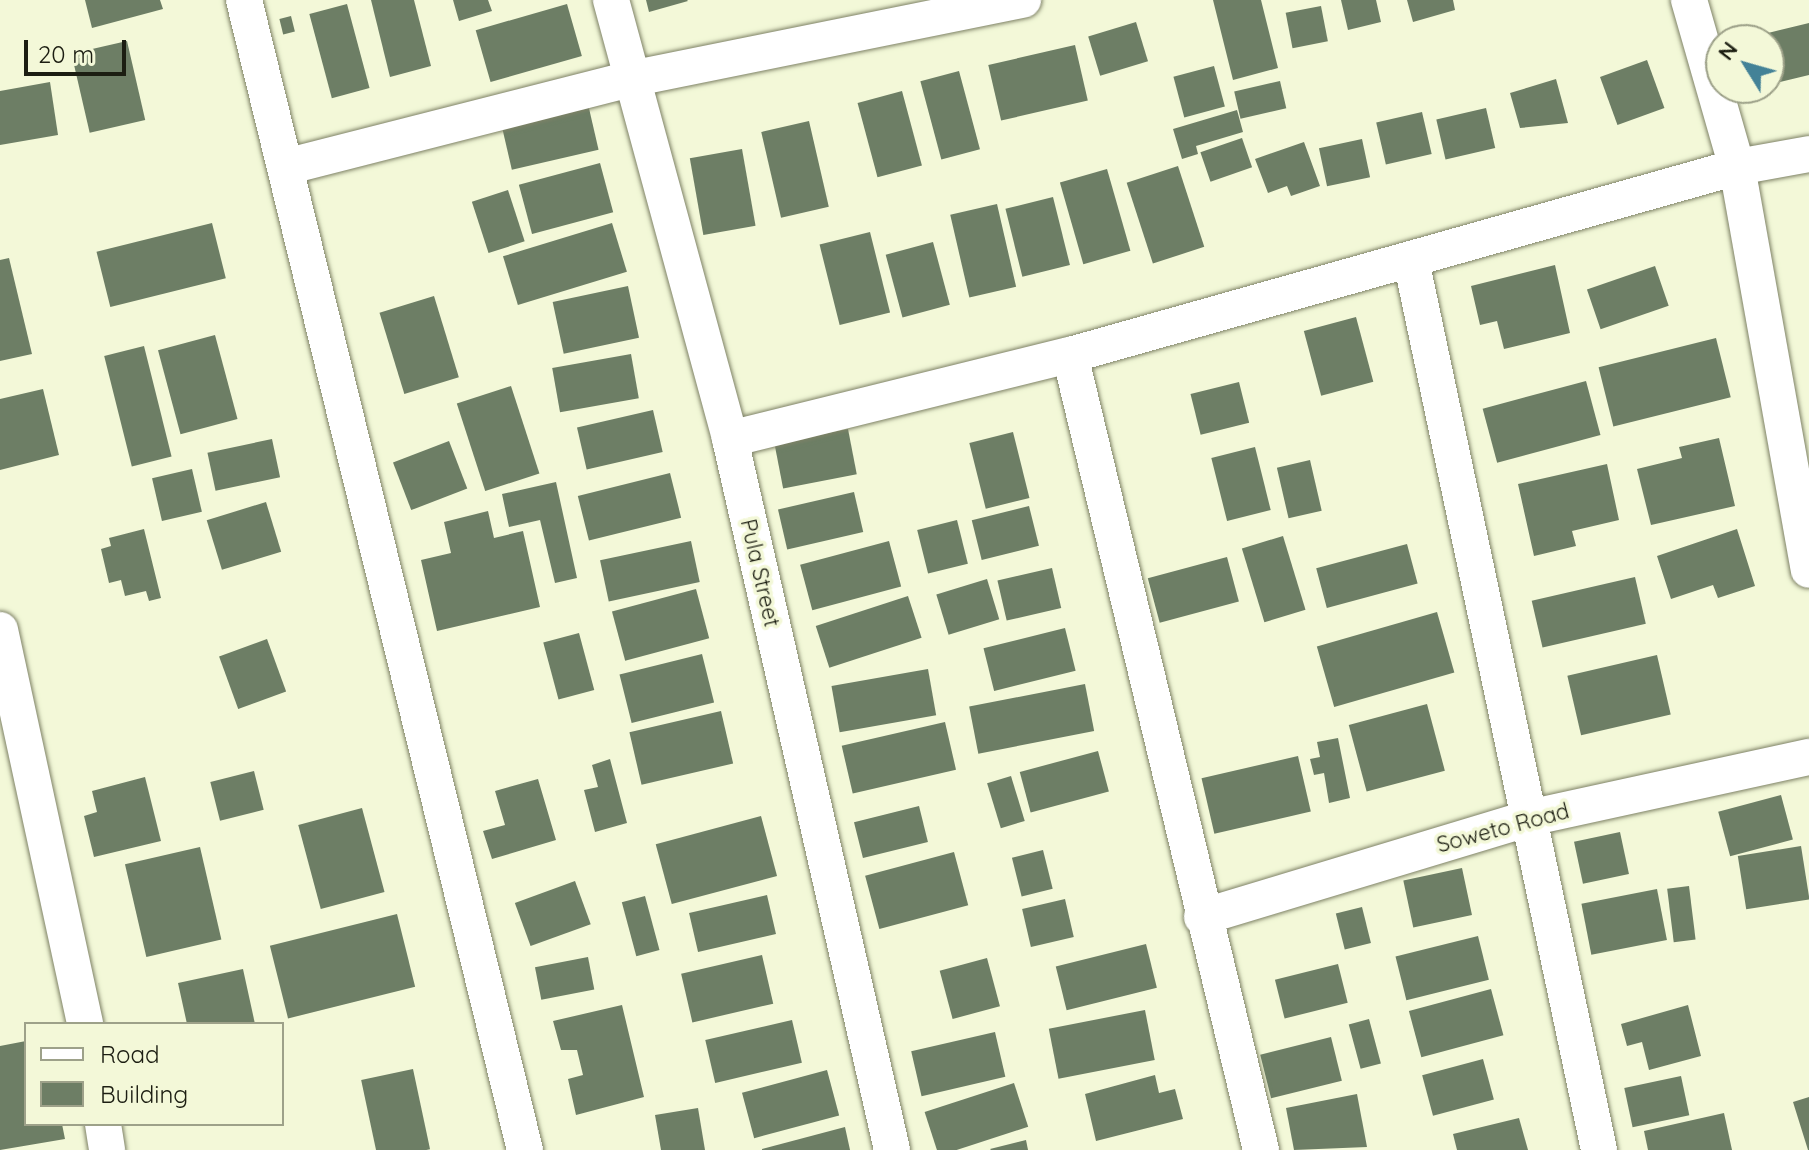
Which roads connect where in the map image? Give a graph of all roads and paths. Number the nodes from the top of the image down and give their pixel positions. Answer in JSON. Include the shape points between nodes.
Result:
{"nodes":[{"id":1,"x":244,"y":0,"type":"edge"},
{"id":2,"x":611,"y":0,"type":"edge"},
{"id":3,"x":1023,"y":0,"type":"edge"},
{"id":4,"x":1689,"y":0,"type":"edge"},
{"id":5,"x":630,"y":79,"type":"junction"},
{"id":6,"x":1809,"y":154,"type":"edge"},
{"id":7,"x":289,"y":166,"type":"junction"},
{"id":8,"x":1737,"y":167,"type":"junction"},
{"id":9,"x":1411,"y":260,"type":"junction"},
{"id":10,"x":1070,"y":355,"type":"junction"},
{"id":11,"x":730,"y":439,"type":"junction"},
{"id":12,"x":1809,"y":570,"type":"edge"},
{"id":13,"x":0,"y":630,"type":"edge"},
{"id":14,"x":1809,"y":757,"type":"edge"},
{"id":15,"x":1533,"y":817,"type":"junction"},
{"id":16,"x":1202,"y":917,"type":"junction"},
{"id":17,"x":85,"y":1022,"type":"edge"},
{"id":18,"x":103,"y":1126,"type":"edge"},
{"id":19,"x":107,"y":1150,"type":"edge"},
{"id":20,"x":525,"y":1150,"type":"edge"},
{"id":21,"x":892,"y":1150,"type":"edge"},
{"id":22,"x":1261,"y":1150,"type":"edge"},
{"id":23,"x":1599,"y":1150,"type":"edge"}],
"edges":[{"from":1,"to":7,"type":"street"},
{"from":2,"to":5,"type":"street","name":"Pula Street"},
{"from":3,"to":5,"type":"street"},
{"from":4,"to":8,"type":"street"},
{"from":5,"to":7,"type":"street"},
{"from":5,"to":11,"type":"street","name":"Pula Street"},
{"from":6,"to":8,"type":"street"},
{"from":7,"to":20,"type":"street"},
{"from":8,"to":9,"type":"street"},
{"from":8,"to":12,"type":"street"},
{"from":9,"to":10,"type":"street"},
{"from":9,"to":15,"type":"street"},
{"from":10,"to":11,"type":"street"},
{"from":10,"to":16,"type":"street"},
{"from":11,"to":21,"type":"street","name":"Pula Street"},
{"from":13,"to":17,"type":"street"},
{"from":14,"to":15,"type":"street","name":"Soweto Road"},
{"from":15,"to":16,"type":"street","name":"Soweto Road"},
{"from":15,"to":23,"type":"street"},
{"from":16,"to":22,"type":"street"},
{"from":18,"to":19,"type":"street"}]}
